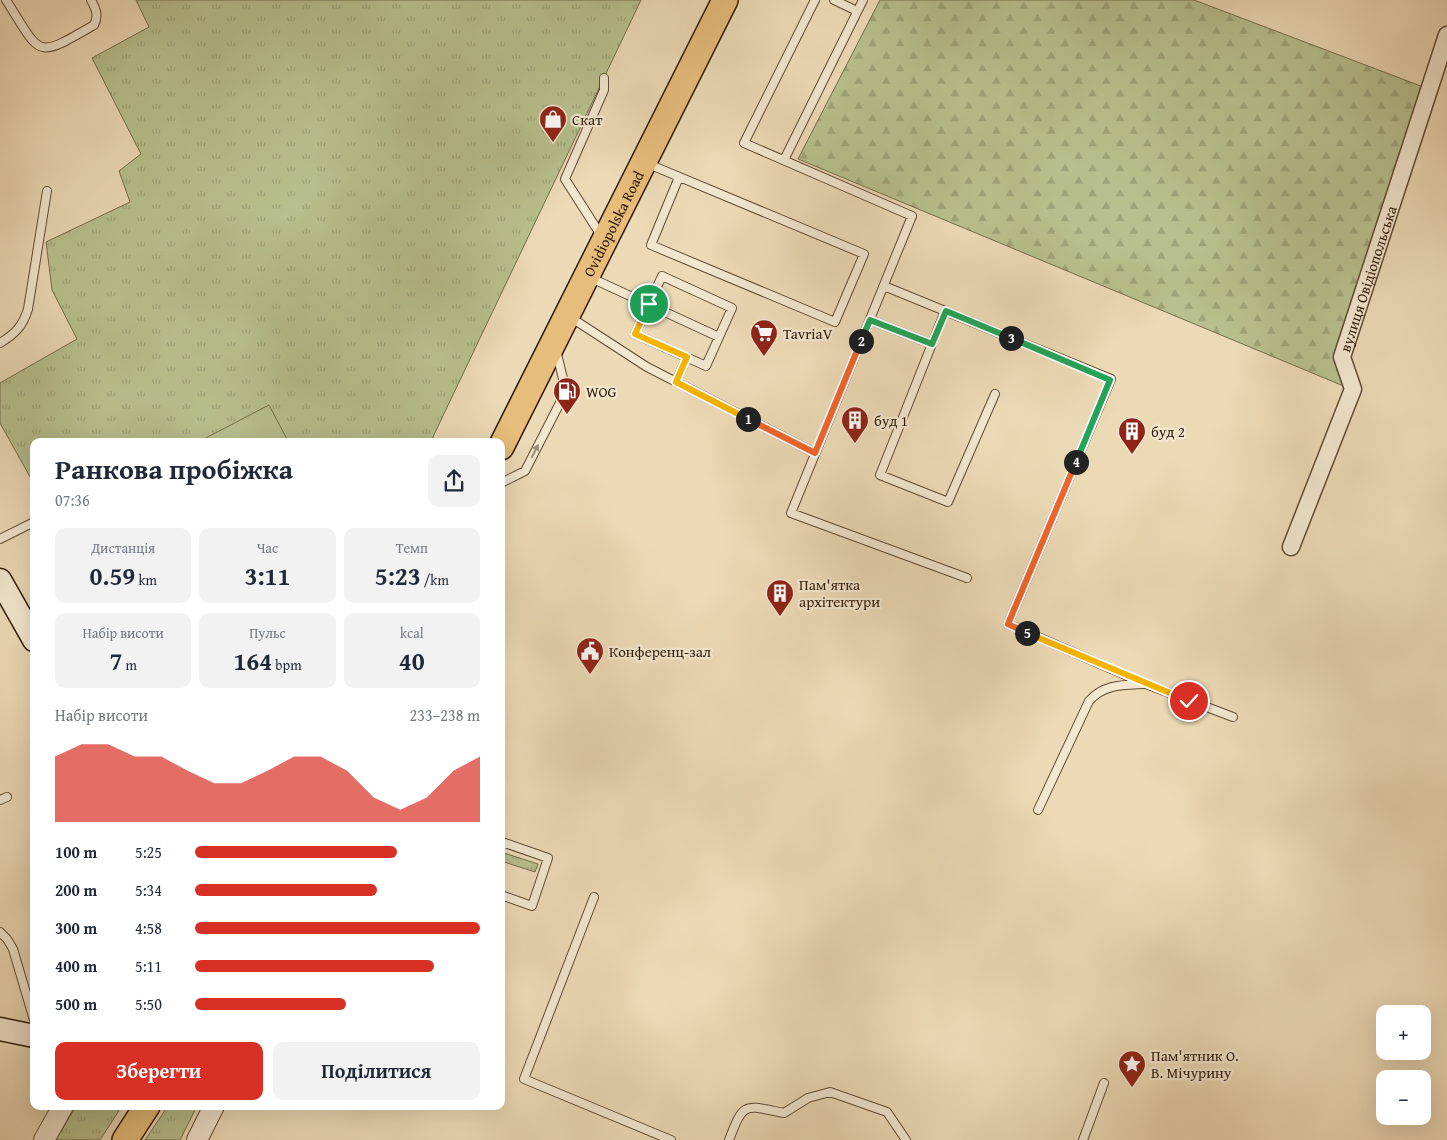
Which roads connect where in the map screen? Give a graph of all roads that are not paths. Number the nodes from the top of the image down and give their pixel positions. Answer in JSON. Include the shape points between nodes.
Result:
{"nodes":[{"id":1,"x":6,"y":0,"type":"edge"},
{"id":2,"x":90,"y":0,"type":"edge"},
{"id":3,"x":725,"y":0,"type":"edge"},
{"id":4,"x":815,"y":0,"type":"edge"},
{"id":5,"x":834,"y":0,"type":"edge"},
{"id":6,"x":863,"y":0,"type":"edge"},
{"id":7,"x":858,"y":11,"type":"junction"},
{"id":8,"x":1447,"y":35,"type":"edge"},
{"id":9,"x":604,"y":78,"type":"dead end"},
{"id":10,"x":784,"y":160,"type":"junction"},
{"id":11,"x":644,"y":162,"type":"junction"},
{"id":12,"x":680,"y":177,"type":"junction"},
{"id":13,"x":47,"y":191,"type":"dead end"},
{"id":14,"x":604,"y":241,"type":"junction"},
{"id":15,"x":588,"y":276,"type":"junction"},
{"id":16,"x":884,"y":286,"type":"junction"},
{"id":17,"x":649,"y":304,"type":"junction"},
{"id":18,"x":946,"y":311,"type":"junction"},
{"id":19,"x":567,"y":316,"type":"junction"},
{"id":20,"x":870,"y":320,"type":"junction"},
{"id":21,"x":719,"y":337,"type":"junction"},
{"id":22,"x":554,"y":341,"type":"junction"},
{"id":23,"x":0,"y":343,"type":"edge"},
{"id":24,"x":932,"y":344,"type":"junction"},
{"id":25,"x":687,"y":357,"type":"junction"},
{"id":26,"x":676,"y":382,"type":"junction"},
{"id":27,"x":995,"y":394,"type":"dead end"},
{"id":28,"x":505,"y":439,"type":"edge"},
{"id":29,"x":815,"y":453,"type":"junction"},
{"id":30,"x":505,"y":481,"type":"edge"},
{"id":31,"x":30,"y":524,"type":"edge"},
{"id":32,"x":0,"y":539,"type":"edge"},
{"id":33,"x":1291,"y":547,"type":"dead end"},
{"id":34,"x":967,"y":578,"type":"dead end"},
{"id":35,"x":0,"y":580,"type":"edge"},
{"id":36,"x":30,"y":633,"type":"edge"},
{"id":37,"x":1146,"y":684,"type":"junction"},
{"id":38,"x":1233,"y":717,"type":"dead end"},
{"id":39,"x":1038,"y":810,"type":"dead end"},
{"id":40,"x":505,"y":843,"type":"edge"},
{"id":41,"x":505,"y":897,"type":"edge"},
{"id":42,"x":594,"y":897,"type":"dead end"},
{"id":43,"x":0,"y":932,"type":"edge"},
{"id":44,"x":30,"y":1007,"type":"edge"},
{"id":45,"x":0,"y":1030,"type":"edge"},
{"id":46,"x":30,"y":1035,"type":"edge"},
{"id":47,"x":1104,"y":1083,"type":"dead end"},
{"id":48,"x":62,"y":1110,"type":"edge"},
{"id":49,"x":144,"y":1110,"type":"edge"},
{"id":50,"x":212,"y":1110,"type":"edge"},
{"id":51,"x":44,"y":1140,"type":"edge"},
{"id":52,"x":125,"y":1140,"type":"edge"},
{"id":53,"x":197,"y":1140,"type":"edge"},
{"id":54,"x":672,"y":1140,"type":"edge"},
{"id":55,"x":729,"y":1140,"type":"edge"},
{"id":56,"x":906,"y":1140,"type":"edge"},
{"id":57,"x":1084,"y":1140,"type":"edge"}],
"edges":[{"from":1,"to":2,"type":"lane","via":[[35,45],[45,49],[55,47],[94,25],[97,19]]},
{"from":3,"to":11,"type":"main road","name":"Ovidiopolska Road"},
{"from":4,"to":10,"type":"lane","via":[[744,143]]},
{"from":5,"to":7,"type":"lane"},
{"from":6,"to":7,"type":"lane"},
{"from":7,"to":10,"type":"lane"},
{"from":8,"to":33,"type":"street","name":"вулиця Овідіопольська","via":[[1342,357],[1353,389]]},
{"from":9,"to":14,"type":"lane","via":[[604,90],[566,179]]},
{"from":10,"to":16,"type":"lane","via":[[912,216]]},
{"from":11,"to":12,"type":"lane"},
{"from":11,"to":14,"type":"main road","name":"Ovidiopolska Road"},
{"from":12,"to":12,"type":"lane","via":[[864,254],[835,322],[651,245]]},
{"from":13,"to":23,"type":"lane","via":[[24,322],[14,335]]},
{"from":14,"to":15,"type":"main road","name":"Ovidiopolska Road"},
{"from":15,"to":17,"type":"lane"},
{"from":15,"to":19,"type":"main road","name":"Ovidiopolska Road"},
{"from":16,"to":18,"type":"lane"},
{"from":16,"to":20,"type":"lane"},
{"from":17,"to":21,"type":"lane"},
{"from":17,"to":21,"type":"lane","via":[[662,276],[732,308]]},
{"from":17,"to":25,"type":"lane","via":[[635,334]]},
{"from":18,"to":24,"type":"lane"},
{"from":18,"to":37,"type":"lane","via":[[1110,380],[1008,624]]},
{"from":19,"to":22,"type":"main road","name":"Ovidiopolska Road"},
{"from":19,"to":26,"type":"lane"},
{"from":20,"to":24,"type":"lane"},
{"from":20,"to":29,"type":"lane"},
{"from":21,"to":25,"type":"lane","via":[[706,366]]},
{"from":22,"to":28,"type":"main road","name":"Ovidiopolska Road"},
{"from":30,"to":22,"type":"lane","one_way":true,"via":[[525,471],[566,391]]},
{"from":24,"to":27,"type":"lane","via":[[880,475],[948,502]]},
{"from":25,"to":26,"type":"lane"},
{"from":26,"to":29,"type":"lane"},
{"from":29,"to":34,"type":"lane","via":[[791,513]]},
{"from":31,"to":32,"type":"lane"},
{"from":35,"to":36,"type":"main road"},
{"from":37,"to":38,"type":"lane"},
{"from":37,"to":39,"type":"lane","via":[[1117,685],[1096,694],[1089,701]]},
{"from":40,"to":41,"type":"lane","via":[[548,858],[532,906]]},
{"from":42,"to":54,"type":"lane","via":[[524,1079]]},
{"from":43,"to":44,"type":"lane","via":[[12,949]]},
{"from":45,"to":46,"type":"main road"},
{"from":47,"to":57,"type":"lane"},
{"from":48,"to":51,"type":"street"},
{"from":49,"to":52,"type":"main road"},
{"from":50,"to":53,"type":"street"},
{"from":55,"to":56,"type":"lane","via":[[740,1113],[746,1109],[753,1107],[784,1113],[808,1098],[830,1092],[887,1112]]}]}
